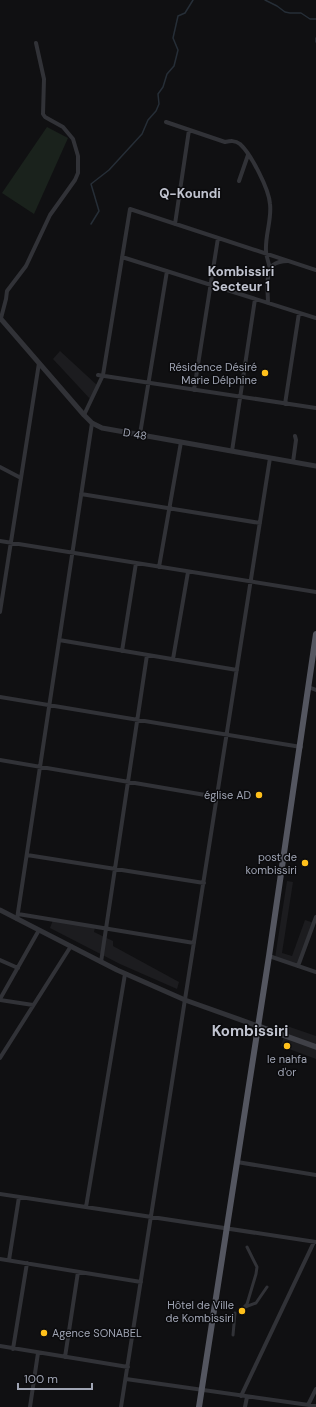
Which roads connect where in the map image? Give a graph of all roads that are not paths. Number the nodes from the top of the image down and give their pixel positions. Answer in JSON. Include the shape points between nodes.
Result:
{"nodes":[{"id":1,"x":36,"y":43,"type":"dead end"},
{"id":2,"x":166,"y":122,"type":"dead end"},
{"id":3,"x":189,"y":130,"type":"junction"},
{"id":4,"x":248,"y":155,"type":"junction"},
{"id":5,"x":239,"y":181,"type":"dead end"},
{"id":6,"x":175,"y":224,"type":"junction"},
{"id":7,"x":218,"y":238,"type":"junction"},
{"id":8,"x":266,"y":252,"type":"junction"},
{"id":9,"x":122,"y":257,"type":"junction"},
{"id":10,"x":288,"y":261,"type":"junction"},
{"id":11,"x":270,"y":269,"type":"junction"},
{"id":12,"x":316,"y":270,"type":"edge"},
{"id":13,"x":167,"y":271,"type":"junction"},
{"id":14,"x":211,"y":285,"type":"junction"},
{"id":15,"x":255,"y":299,"type":"junction"},
{"id":16,"x":268,"y":303,"type":"junction"},
{"id":17,"x":299,"y":313,"type":"junction"},
{"id":18,"x":0,"y":318,"type":"edge"},
{"id":19,"x":316,"y":318,"type":"edge"},
{"id":20,"x":40,"y":363,"type":"junction"},
{"id":21,"x":101,"y":375,"type":"junction"},
{"id":22,"x":148,"y":382,"type":"junction"},
{"id":23,"x":194,"y":390,"type":"junction"},
{"id":24,"x":240,"y":397,"type":"junction"},
{"id":25,"x":285,"y":404,"type":"junction"},
{"id":26,"x":316,"y":408,"type":"edge"},
{"id":27,"x":84,"y":415,"type":"junction"},
{"id":28,"x":92,"y":423,"type":"junction"},
{"id":29,"x":140,"y":434,"type":"junction"},
{"id":30,"x":295,"y":436,"type":"dead end"},
{"id":31,"x":181,"y":442,"type":"junction"},
{"id":32,"x":232,"y":451,"type":"junction"},
{"id":33,"x":270,"y":458,"type":"junction"},
{"id":34,"x":293,"y":462,"type":"junction"},
{"id":35,"x":316,"y":466,"type":"edge"},
{"id":36,"x":0,"y":468,"type":"edge"},
{"id":37,"x":21,"y":478,"type":"junction"},
{"id":38,"x":82,"y":494,"type":"junction"},
{"id":39,"x":169,"y":508,"type":"junction"},
{"id":40,"x":260,"y":523,"type":"junction"},
{"id":41,"x":0,"y":541,"type":"edge"},
{"id":42,"x":11,"y":543,"type":"junction"},
{"id":43,"x":73,"y":553,"type":"junction"},
{"id":44,"x":136,"y":563,"type":"junction"},
{"id":45,"x":159,"y":567,"type":"junction"},
{"id":46,"x":188,"y":572,"type":"junction"},
{"id":47,"x":250,"y":582,"type":"junction"},
{"id":48,"x":316,"y":592,"type":"edge"},
{"id":49,"x":1,"y":597,"type":"edge"},
{"id":50,"x":0,"y":612,"type":"edge"},
{"id":51,"x":316,"y":634,"type":"edge"},
{"id":52,"x":59,"y":640,"type":"junction"},
{"id":53,"x":122,"y":651,"type":"junction"},
{"id":54,"x":147,"y":655,"type":"junction"},
{"id":55,"x":173,"y":659,"type":"junction"},
{"id":56,"x":237,"y":670,"type":"junction"},
{"id":57,"x":308,"y":687,"type":"junction"},
{"id":58,"x":316,"y":690,"type":"edge"},
{"id":59,"x":0,"y":697,"type":"edge"},
{"id":60,"x":50,"y":705,"type":"junction"},
{"id":61,"x":137,"y":719,"type":"junction"},
{"id":62,"x":227,"y":734,"type":"junction"},
{"id":63,"x":301,"y":746,"type":"junction"},
{"id":64,"x":0,"y":760,"type":"edge"},
{"id":65,"x":40,"y":767,"type":"junction"},
{"id":66,"x":128,"y":782,"type":"junction"},
{"id":67,"x":217,"y":797,"type":"junction"},
{"id":68,"x":27,"y":855,"type":"junction"},
{"id":69,"x":115,"y":869,"type":"junction"},
{"id":70,"x":204,"y":883,"type":"junction"},
{"id":71,"x":0,"y":910,"type":"edge"},
{"id":72,"x":18,"y":917,"type":"junction"},
{"id":73,"x":316,"y":917,"type":"edge"},
{"id":74,"x":106,"y":929,"type":"junction"},
{"id":75,"x":39,"y":930,"type":"junction"},
{"id":76,"x":194,"y":943,"type":"junction"},
{"id":77,"x":71,"y":946,"type":"junction"},
{"id":78,"x":269,"y":956,"type":"junction"},
{"id":79,"x":0,"y":960,"type":"edge"},
{"id":80,"x":100,"y":962,"type":"junction"},
{"id":81,"x":298,"y":966,"type":"junction"},
{"id":82,"x":18,"y":968,"type":"junction"},
{"id":83,"x":316,"y":972,"type":"edge"},
{"id":84,"x":125,"y":974,"type":"junction"},
{"id":85,"x":0,"y":1000,"type":"edge"},
{"id":86,"x":185,"y":1000,"type":"junction"},
{"id":87,"x":33,"y":1005,"type":"junction"},
{"id":88,"x":258,"y":1026,"type":"junction"},
{"id":89,"x":316,"y":1047,"type":"edge"},
{"id":90,"x":2,"y":1049,"type":"edge"},
{"id":91,"x":0,"y":1058,"type":"edge"},
{"id":92,"x":237,"y":1162,"type":"junction"},
{"id":93,"x":316,"y":1175,"type":"edge"},
{"id":94,"x":0,"y":1194,"type":"edge"},
{"id":95,"x":19,"y":1196,"type":"junction"},
{"id":96,"x":86,"y":1207,"type":"junction"},
{"id":97,"x":151,"y":1217,"type":"junction"},
{"id":98,"x":226,"y":1229,"type":"junction"},
{"id":99,"x":315,"y":1242,"type":"edge"},
{"id":100,"x":247,"y":1247,"type":"dead end"},
{"id":101,"x":0,"y":1259,"type":"edge"},
{"id":102,"x":9,"y":1260,"type":"junction"},
{"id":103,"x":26,"y":1263,"type":"junction"},
{"id":104,"x":78,"y":1272,"type":"junction"},
{"id":105,"x":141,"y":1282,"type":"junction"},
{"id":106,"x":267,"y":1287,"type":"dead end"},
{"id":107,"x":235,"y":1313,"type":"dead end"},
{"id":108,"x":232,"y":1335,"type":"dead end"},
{"id":109,"x":0,"y":1346,"type":"edge"},
{"id":110,"x":14,"y":1349,"type":"junction"},
{"id":111,"x":38,"y":1352,"type":"junction"},
{"id":112,"x":65,"y":1357,"type":"junction"},
{"id":113,"x":128,"y":1366,"type":"junction"},
{"id":114,"x":126,"y":1379,"type":"junction"},
{"id":115,"x":316,"y":1389,"type":"edge"},
{"id":116,"x":201,"y":1390,"type":"junction"},
{"id":117,"x":242,"y":1396,"type":"junction"},
{"id":118,"x":247,"y":1396,"type":"junction"},
{"id":119,"x":308,"y":1405,"type":"junction"},
{"id":120,"x":316,"y":1406,"type":"edge"},
{"id":121,"x":30,"y":1407,"type":"edge"},
{"id":122,"x":121,"y":1407,"type":"edge"},
{"id":123,"x":199,"y":1407,"type":"edge"},
{"id":124,"x":245,"y":1407,"type":"edge"}],
"edges":[{"from":1,"to":18,"type":"street","via":[[44,79],[43,114],[63,127],[73,139],[78,156],[78,173],[50,215],[26,266],[7,291]]},
{"from":2,"to":3,"type":"street"},
{"from":3,"to":4,"type":"street","via":[[225,142],[234,141],[240,144]]},
{"from":3,"to":6,"type":"street"},
{"from":4,"to":5,"type":"street"},
{"from":4,"to":8,"type":"street","via":[[262,179],[270,205]]},
{"from":6,"to":7,"type":"street"},
{"from":6,"to":9,"type":"street","via":[[130,209]]},
{"from":7,"to":8,"type":"street"},
{"from":7,"to":14,"type":"street"},
{"from":8,"to":10,"type":"street"},
{"from":8,"to":11,"type":"street"},
{"from":9,"to":13,"type":"street"},
{"from":9,"to":21,"type":"street"},
{"from":10,"to":11,"type":"street","via":[[274,264]]},
{"from":10,"to":12,"type":"street"},
{"from":11,"to":16,"type":"street"},
{"from":13,"to":14,"type":"street"},
{"from":13,"to":22,"type":"street"},
{"from":14,"to":15,"type":"street"},
{"from":14,"to":23,"type":"street"},
{"from":15,"to":16,"type":"street"},
{"from":15,"to":24,"type":"street"},
{"from":16,"to":17,"type":"street"},
{"from":17,"to":19,"type":"street"},
{"from":17,"to":25,"type":"street"},
{"from":18,"to":20,"type":"street","name":"D 48"},
{"from":20,"to":27,"type":"street","name":"D 48"},
{"from":20,"to":37,"type":"street"},
{"from":21,"to":22,"type":"street"},
{"from":21,"to":27,"type":"street"},
{"from":22,"to":23,"type":"street"},
{"from":22,"to":29,"type":"street"},
{"from":23,"to":24,"type":"street"},
{"from":24,"to":25,"type":"street"},
{"from":24,"to":32,"type":"street"},
{"from":25,"to":26,"type":"street"},
{"from":27,"to":28,"type":"street","name":"D 48"},
{"from":28,"to":29,"type":"street","name":"D 48","via":[[102,428]]},
{"from":28,"to":38,"type":"street"},
{"from":29,"to":31,"type":"street","name":"D 48"},
{"from":30,"to":34,"type":"street"},
{"from":31,"to":32,"type":"street","name":"D 48"},
{"from":31,"to":39,"type":"street"},
{"from":32,"to":33,"type":"street","name":"D 48"},
{"from":33,"to":34,"type":"street","name":"D 48"},
{"from":33,"to":40,"type":"street"},
{"from":34,"to":35,"type":"street","name":"D 48"},
{"from":36,"to":37,"type":"street"},
{"from":37,"to":42,"type":"street"},
{"from":38,"to":39,"type":"street"},
{"from":38,"to":43,"type":"street"},
{"from":39,"to":40,"type":"street"},
{"from":39,"to":45,"type":"street"},
{"from":40,"to":47,"type":"street"},
{"from":41,"to":42,"type":"street"},
{"from":42,"to":43,"type":"street"},
{"from":42,"to":49,"type":"street"},
{"from":43,"to":44,"type":"street"},
{"from":43,"to":52,"type":"street"},
{"from":44,"to":45,"type":"street"},
{"from":44,"to":53,"type":"street"},
{"from":45,"to":46,"type":"street"},
{"from":46,"to":47,"type":"street"},
{"from":46,"to":55,"type":"street"},
{"from":47,"to":48,"type":"street"},
{"from":47,"to":56,"type":"street"},
{"from":49,"to":50,"type":"street"},
{"from":51,"to":57,"type":"highway"},
{"from":52,"to":53,"type":"street"},
{"from":52,"to":60,"type":"street"},
{"from":53,"to":54,"type":"street"},
{"from":54,"to":55,"type":"street"},
{"from":54,"to":61,"type":"street"},
{"from":55,"to":56,"type":"street"},
{"from":56,"to":62,"type":"street"},
{"from":57,"to":58,"type":"street"},
{"from":57,"to":63,"type":"highway"},
{"from":59,"to":60,"type":"street"},
{"from":60,"to":61,"type":"street"},
{"from":60,"to":65,"type":"street"},
{"from":61,"to":62,"type":"street"},
{"from":61,"to":66,"type":"street"},
{"from":62,"to":63,"type":"street"},
{"from":62,"to":67,"type":"street"},
{"from":63,"to":78,"type":"highway"},
{"from":64,"to":65,"type":"street"},
{"from":65,"to":66,"type":"street"},
{"from":65,"to":68,"type":"street"},
{"from":66,"to":67,"type":"street"},
{"from":66,"to":69,"type":"street"},
{"from":67,"to":70,"type":"street"},
{"from":68,"to":69,"type":"street"},
{"from":68,"to":72,"type":"street"},
{"from":69,"to":70,"type":"street"},
{"from":69,"to":74,"type":"street"},
{"from":70,"to":76,"type":"street"},
{"from":71,"to":72,"type":"street"},
{"from":72,"to":74,"type":"street"},
{"from":72,"to":75,"type":"street"},
{"from":73,"to":81,"type":"street"},
{"from":74,"to":76,"type":"street"},
{"from":74,"to":80,"type":"street"},
{"from":75,"to":77,"type":"street"},
{"from":75,"to":82,"type":"street"},
{"from":76,"to":86,"type":"street"},
{"from":77,"to":80,"type":"street"},
{"from":77,"to":87,"type":"street"},
{"from":78,"to":81,"type":"street"},
{"from":78,"to":88,"type":"highway"},
{"from":79,"to":82,"type":"street"},
{"from":80,"to":84,"type":"street"},
{"from":81,"to":83,"type":"street"},
{"from":82,"to":85,"type":"street"},
{"from":84,"to":86,"type":"street"},
{"from":84,"to":96,"type":"street"},
{"from":85,"to":87,"type":"street"},
{"from":86,"to":88,"type":"street"},
{"from":86,"to":97,"type":"street"},
{"from":87,"to":90,"type":"street"},
{"from":88,"to":89,"type":"main road"},
{"from":88,"to":92,"type":"highway"},
{"from":90,"to":91,"type":"street"},
{"from":92,"to":93,"type":"street"},
{"from":92,"to":98,"type":"highway"},
{"from":94,"to":95,"type":"street"},
{"from":95,"to":96,"type":"street"},
{"from":95,"to":102,"type":"street"},
{"from":96,"to":97,"type":"street"},
{"from":97,"to":98,"type":"street"},
{"from":97,"to":105,"type":"street"},
{"from":98,"to":99,"type":"street"},
{"from":98,"to":116,"type":"highway"},
{"from":99,"to":117,"type":"street"},
{"from":100,"to":106,"type":"street","via":[[257,1267],[244,1307],[256,1303]]},
{"from":101,"to":102,"type":"street"},
{"from":102,"to":103,"type":"street"},
{"from":103,"to":104,"type":"street"},
{"from":103,"to":110,"type":"street"},
{"from":104,"to":105,"type":"street"},
{"from":104,"to":112,"type":"street"},
{"from":105,"to":113,"type":"street"},
{"from":107,"to":108,"type":"street"},
{"from":109,"to":110,"type":"street"},
{"from":110,"to":111,"type":"street"},
{"from":111,"to":112,"type":"street"},
{"from":111,"to":121,"type":"street"},
{"from":112,"to":113,"type":"street"},
{"from":113,"to":114,"type":"street"},
{"from":114,"to":116,"type":"street"},
{"from":114,"to":122,"type":"street"},
{"from":115,"to":119,"type":"street"},
{"from":116,"to":117,"type":"street"},
{"from":116,"to":123,"type":"highway"},
{"from":117,"to":118,"type":"street"},
{"from":118,"to":119,"type":"street"},
{"from":118,"to":124,"type":"street"},
{"from":119,"to":120,"type":"street"}]}
